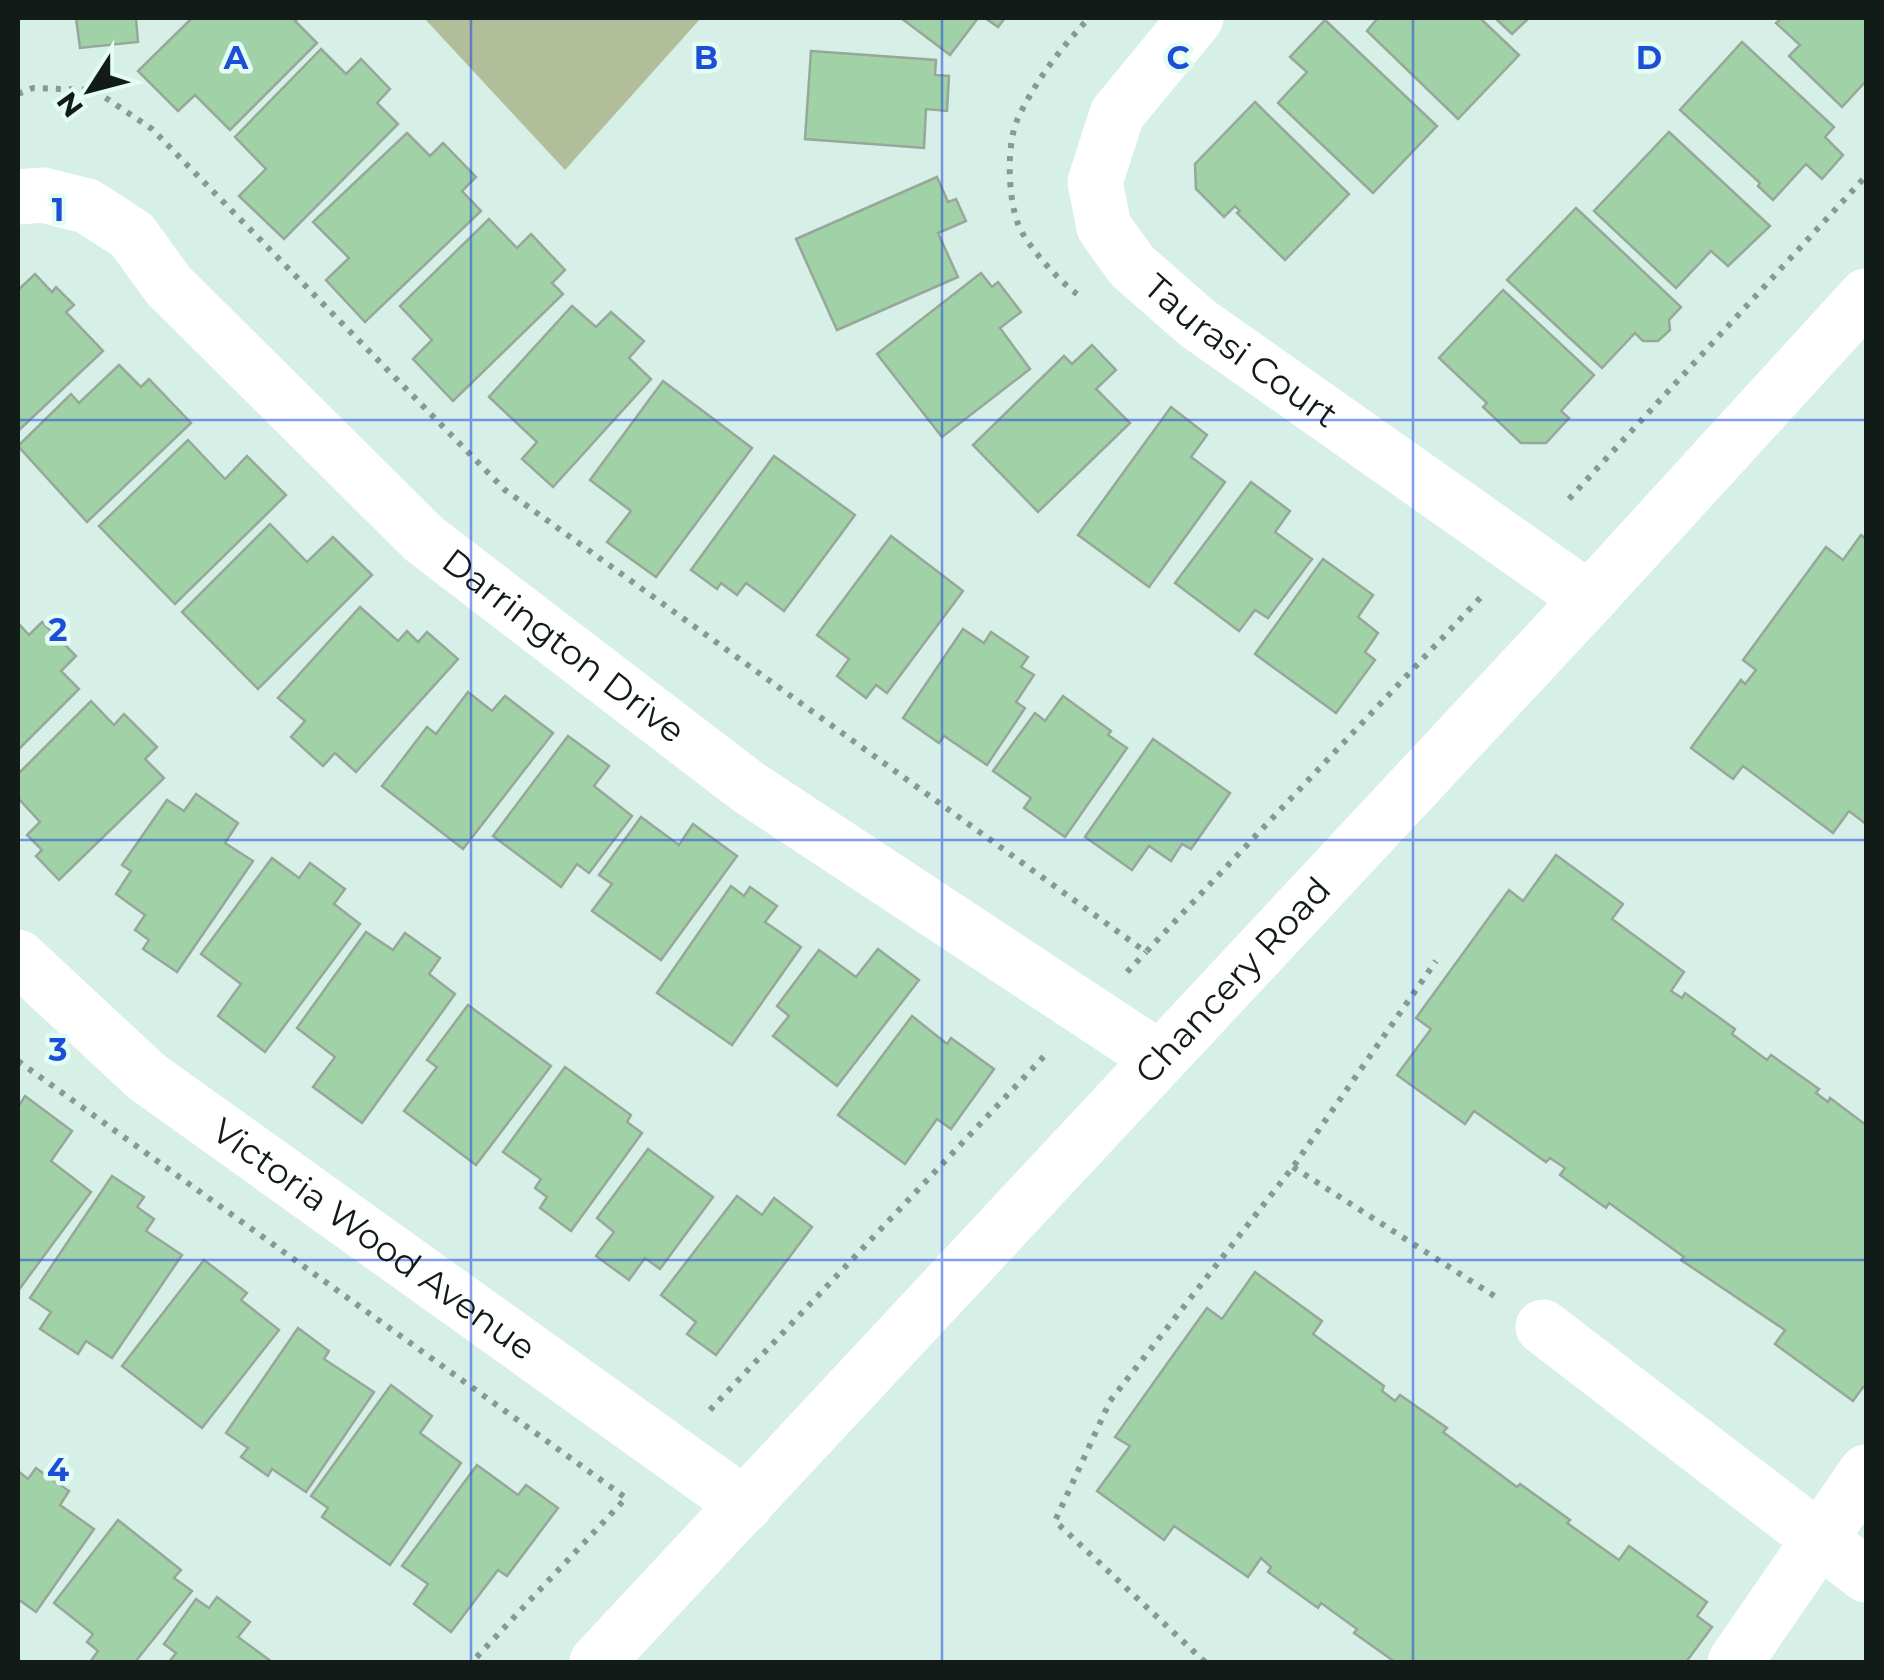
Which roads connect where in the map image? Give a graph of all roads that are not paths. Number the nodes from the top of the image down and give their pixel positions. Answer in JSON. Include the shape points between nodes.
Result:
{"nodes":[{"id":1,"x":1196,"y":18,"type":"edge"},
{"id":2,"x":18,"y":198,"type":"edge"},
{"id":3,"x":1866,"y":296,"type":"edge"},
{"id":4,"x":1588,"y":599,"type":"junction"},
{"id":5,"x":18,"y":956,"type":"edge"},
{"id":6,"x":1159,"y":1058,"type":"junction"},
{"id":7,"x":1543,"y":1328,"type":"road end"},
{"id":8,"x":1866,"y":1472,"type":"edge"},
{"id":9,"x":744,"y":1505,"type":"junction"},
{"id":10,"x":1818,"y":1540,"type":"junction"},
{"id":11,"x":1866,"y":1575,"type":"edge"},
{"id":12,"x":597,"y":1662,"type":"edge"},
{"id":13,"x":1734,"y":1662,"type":"edge"}],
"edges":[{"from":1,"to":4,"type":"street","name":"Taurasi Court","via":[[1117,114],[1095,182],[1104,227],[1132,266],[1197,322]]},
{"from":2,"to":6,"type":"street","name":"Darrington Drive","via":[[43,195],[87,206],[132,234],[168,285],[424,539],[748,787]]},
{"from":3,"to":4,"type":"street","name":"Chancery Road"},
{"from":4,"to":6,"type":"street","name":"Chancery Road"},
{"from":5,"to":9,"type":"street","name":"Victoria Wood Avenue","via":[[147,1077]]},
{"from":6,"to":9,"type":"street","name":"Chancery Road"},
{"from":7,"to":10,"type":"street"},
{"from":8,"to":10,"type":"street"},
{"from":9,"to":12,"type":"street","name":"Chancery Road"},
{"from":10,"to":11,"type":"street"},
{"from":10,"to":13,"type":"street"}]}
